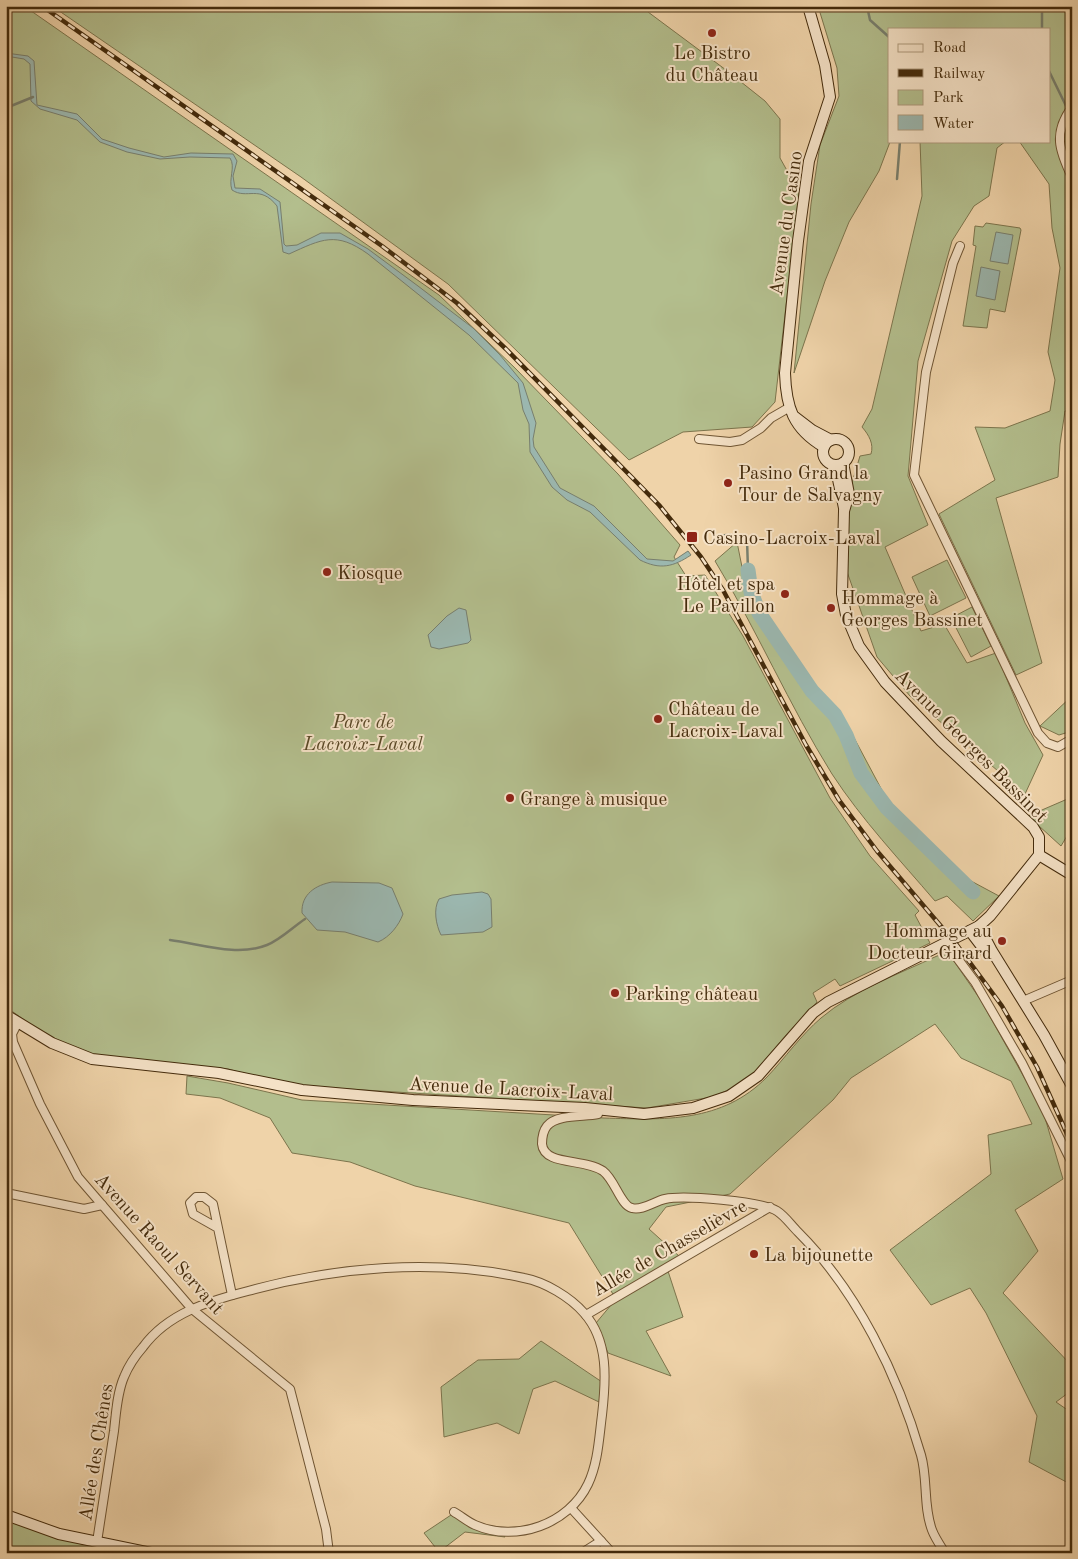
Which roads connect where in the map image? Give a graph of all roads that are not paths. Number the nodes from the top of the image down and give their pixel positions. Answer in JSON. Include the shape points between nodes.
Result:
{"nodes":[{"id":1,"x":808,"y":6,"type":"edge"},
{"id":2,"x":1072,"y":107,"type":"edge"},
{"id":3,"x":1072,"y":177,"type":"edge"},
{"id":4,"x":960,"y":246,"type":"dead end"},
{"id":5,"x":792,"y":412,"type":"junction"},
{"id":6,"x":698,"y":438,"type":"dead end"},
{"id":7,"x":828,"y":443,"type":"junction"},
{"id":8,"x":839,"y":464,"type":"junction"},
{"id":9,"x":1072,"y":740,"type":"edge"},
{"id":10,"x":1039,"y":856,"type":"junction"},
{"id":11,"x":1072,"y":876,"type":"edge"},
{"id":12,"x":975,"y":928,"type":"junction"},
{"id":13,"x":946,"y":943,"type":"junction"},
{"id":14,"x":1072,"y":980,"type":"edge"},
{"id":15,"x":1023,"y":1001,"type":"junction"},
{"id":16,"x":6,"y":1015,"type":"edge"},
{"id":17,"x":18,"y":1022,"type":"junction"},
{"id":18,"x":1072,"y":1086,"type":"edge"},
{"id":19,"x":598,"y":1109,"type":"junction"},
{"id":20,"x":1072,"y":1163,"type":"edge"},
{"id":21,"x":6,"y":1193,"type":"edge"},
{"id":22,"x":102,"y":1205,"type":"junction"},
{"id":23,"x":770,"y":1207,"type":"junction"},
{"id":24,"x":216,"y":1227,"type":"dead end"},
{"id":25,"x":232,"y":1295,"type":"junction"},
{"id":26,"x":192,"y":1309,"type":"junction"},
{"id":27,"x":586,"y":1315,"type":"junction"},
{"id":28,"x":571,"y":1508,"type":"junction"},
{"id":29,"x":454,"y":1512,"type":"dead end"},
{"id":30,"x":6,"y":1515,"type":"edge"},
{"id":31,"x":601,"y":1541,"type":"junction"},
{"id":32,"x":97,"y":1542,"type":"junction"},
{"id":33,"x":151,"y":1553,"type":"edge"},
{"id":34,"x":329,"y":1553,"type":"edge"},
{"id":35,"x":582,"y":1553,"type":"edge"},
{"id":36,"x":612,"y":1553,"type":"edge"},
{"id":37,"x":944,"y":1553,"type":"edge"}],
"edges":[{"from":1,"to":5,"type":"street","name":"Avenue du Casino","via":[[825,65],[830,97],[809,161],[801,215],[785,373],[786,394]]},
{"from":2,"to":3,"type":"street","via":[[1062,120],[1060,140]]},
{"from":4,"to":9,"type":"street","via":[[926,372],[914,477],[1038,733],[1047,743],[1058,747]]},
{"from":5,"to":6,"type":"street","via":[[771,418],[742,440],[730,442]]},
{"from":5,"to":7,"type":"street"},
{"from":7,"to":8,"type":"street","via":[[825,459]]},
{"from":7,"to":8,"type":"street","via":[[839,439],[848,446],[848,458]]},
{"from":8,"to":10,"type":"street","name":"Avenue Georges Bassinet","via":[[848,494],[844,511],[841,580],[846,615],[859,646],[871,665],[941,741],[1033,827],[1039,837]]},
{"from":10,"to":11,"type":"street"},
{"from":10,"to":12,"type":"street"},
{"from":12,"to":13,"type":"street","name":"Avenue de Lacroix-Laval"},
{"from":12,"to":15,"type":"street"},
{"from":13,"to":19,"type":"street","name":"Avenue de Lacroix-Laval","via":[[828,1002],[813,1013],[758,1076],[729,1096],[693,1108],[644,1114]]},
{"from":13,"to":20,"type":"street","via":[[975,982],[1022,1063]]},
{"from":14,"to":15,"type":"street"},
{"from":15,"to":18,"type":"street"},
{"from":16,"to":17,"type":"street","name":"Avenue de Lacroix-Laval"},
{"from":17,"to":19,"type":"street","name":"Avenue de Lacroix-Laval","via":[[52,1043],[92,1059],[219,1072],[302,1090],[413,1100]]},
{"from":17,"to":22,"type":"street","name":"Avenue Raoul Servant","via":[[12,1034],[14,1042],[40,1104],[78,1177]]},
{"from":19,"to":23,"type":"street","via":[[598,1114],[560,1119],[548,1125],[542,1138],[543,1149],[558,1160],[579,1162],[602,1170],[610,1177],[624,1204],[639,1208],[666,1199],[752,1202]]},
{"from":21,"to":22,"type":"street","via":[[84,1209]]},
{"from":22,"to":26,"type":"street","name":"Avenue Raoul Servant"},
{"from":23,"to":27,"type":"street","name":"Allée de Chasselièvre"},
{"from":23,"to":37,"type":"street","via":[[829,1267],[870,1331],[901,1395],[915,1433],[922,1458],[928,1517]]},
{"from":24,"to":25,"type":"street"},
{"from":25,"to":26,"type":"street","name":"Allée des Chênes"},
{"from":25,"to":27,"type":"street","name":"Allée des Chênes","via":[[330,1273],[384,1268],[462,1270],[525,1278],[546,1285]]},
{"from":26,"to":32,"type":"street","name":"Allée des Chênes","via":[[160,1328],[143,1346],[124,1377]]},
{"from":26,"to":34,"type":"street","name":"Avenue Raoul Servant","via":[[290,1389]]},
{"from":27,"to":28,"type":"street","via":[[604,1355],[605,1388],[592,1473]]},
{"from":28,"to":29,"type":"street","via":[[550,1522],[518,1531],[475,1525]]},
{"from":28,"to":31,"type":"street"},
{"from":30,"to":32,"type":"street","via":[[46,1530]]},
{"from":31,"to":35,"type":"street"},
{"from":31,"to":36,"type":"street"},
{"from":32,"to":33,"type":"street"}]}
